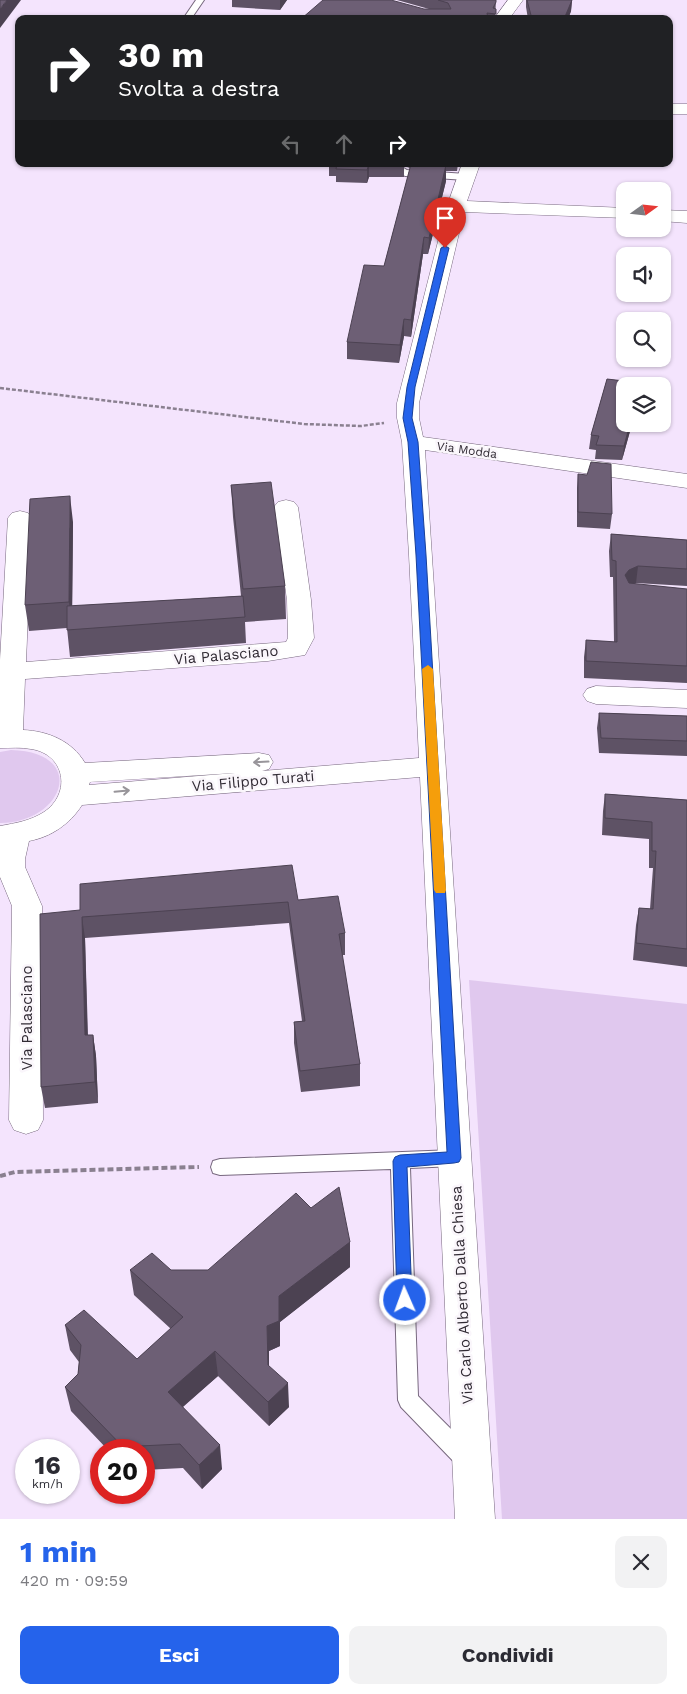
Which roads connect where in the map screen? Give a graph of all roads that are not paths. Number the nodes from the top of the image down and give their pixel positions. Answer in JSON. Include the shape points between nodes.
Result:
{"nodes":[{"id":1,"x":200,"y":0,"type":"edge"},
{"id":2,"x":516,"y":0,"type":"edge"},
{"id":3,"x":190,"y":15,"type":"edge"},
{"id":4,"x":504,"y":15,"type":"edge"},
{"id":5,"x":673,"y":109,"type":"edge"},
{"id":6,"x":687,"y":109,"type":"edge"},
{"id":7,"x":396,"y":167,"type":"edge"},
{"id":8,"x":468,"y":170,"type":"edge"},
{"id":9,"x":456,"y":206,"type":"junction"},
{"id":10,"x":616,"y":213,"type":"edge"},
{"id":11,"x":671,"y":216,"type":"edge"},
{"id":12,"x":684,"y":217,"type":"edge"},
{"id":13,"x":410,"y":430,"type":"junction"},
{"id":14,"x":687,"y":481,"type":"edge"},
{"id":15,"x":286,"y":507,"type":"dead end"},
{"id":16,"x":20,"y":518,"type":"dead end"},
{"id":17,"x":6,"y":671,"type":"edge"},
{"id":18,"x":596,"y":695,"type":"dead end"},
{"id":19,"x":687,"y":699,"type":"edge"},
{"id":20,"x":4,"y":739,"type":"edge"},
{"id":21,"x":432,"y":758,"type":"junction"},
{"id":22,"x":75,"y":784,"type":"junction"},
{"id":23,"x":8,"y":835,"type":"edge"},
{"id":24,"x":26,"y":1120,"type":"dead end"},
{"id":25,"x":454,"y":1158,"type":"junction"},
{"id":26,"x":400,"y":1161,"type":"junction"},
{"id":27,"x":220,"y":1167,"type":"road end"},
{"id":28,"x":472,"y":1465,"type":"junction"},
{"id":29,"x":475,"y":1519,"type":"edge"}],
"edges":[{"from":1,"to":3,"type":"lane"},
{"from":2,"to":4,"type":"street"},
{"from":5,"to":6,"type":"street"},
{"from":7,"to":8,"type":"lane","via":[[405,173]]},
{"from":8,"to":9,"type":"street"},
{"from":9,"to":10,"type":"street"},
{"from":9,"to":13,"type":"street","via":[[411,387]]},
{"from":11,"to":12,"type":"street"},
{"from":13,"to":14,"type":"street","name":"Via Modda"},
{"from":13,"to":21,"type":"street","name":"Via Carlo Alberto Dalla Chiesa"},
{"from":15,"to":17,"type":"street","name":"Via Palasciano","via":[[299,600],[301,638],[296,649]]},
{"from":16,"to":17,"type":"street"},
{"from":17,"to":20,"type":"street"},
{"from":18,"to":19,"type":"street"},
{"from":20,"to":22,"type":"street","via":[[32,739],[51,746],[66,756]]},
{"from":21,"to":22,"type":"street","name":"Via Filippo Turati"},
{"from":21,"to":25,"type":"street","name":"Via Carlo Alberto Dalla Chiesa"},
{"from":22,"to":23,"type":"street","via":[[66,807],[53,819],[36,828]]},
{"from":23,"to":24,"type":"street","name":"Via Palasciano","via":[[6,863],[9,874],[24,893],[27,906]]},
{"from":25,"to":26,"type":"lane"},
{"from":25,"to":28,"type":"street","name":"Via Carlo Alberto Dalla Chiesa"},
{"from":26,"to":27,"type":"lane"},
{"from":26,"to":28,"type":"lane","via":[[408,1400]]},
{"from":28,"to":29,"type":"street","name":"Via Carlo Alberto Dalla Chiesa"}]}
